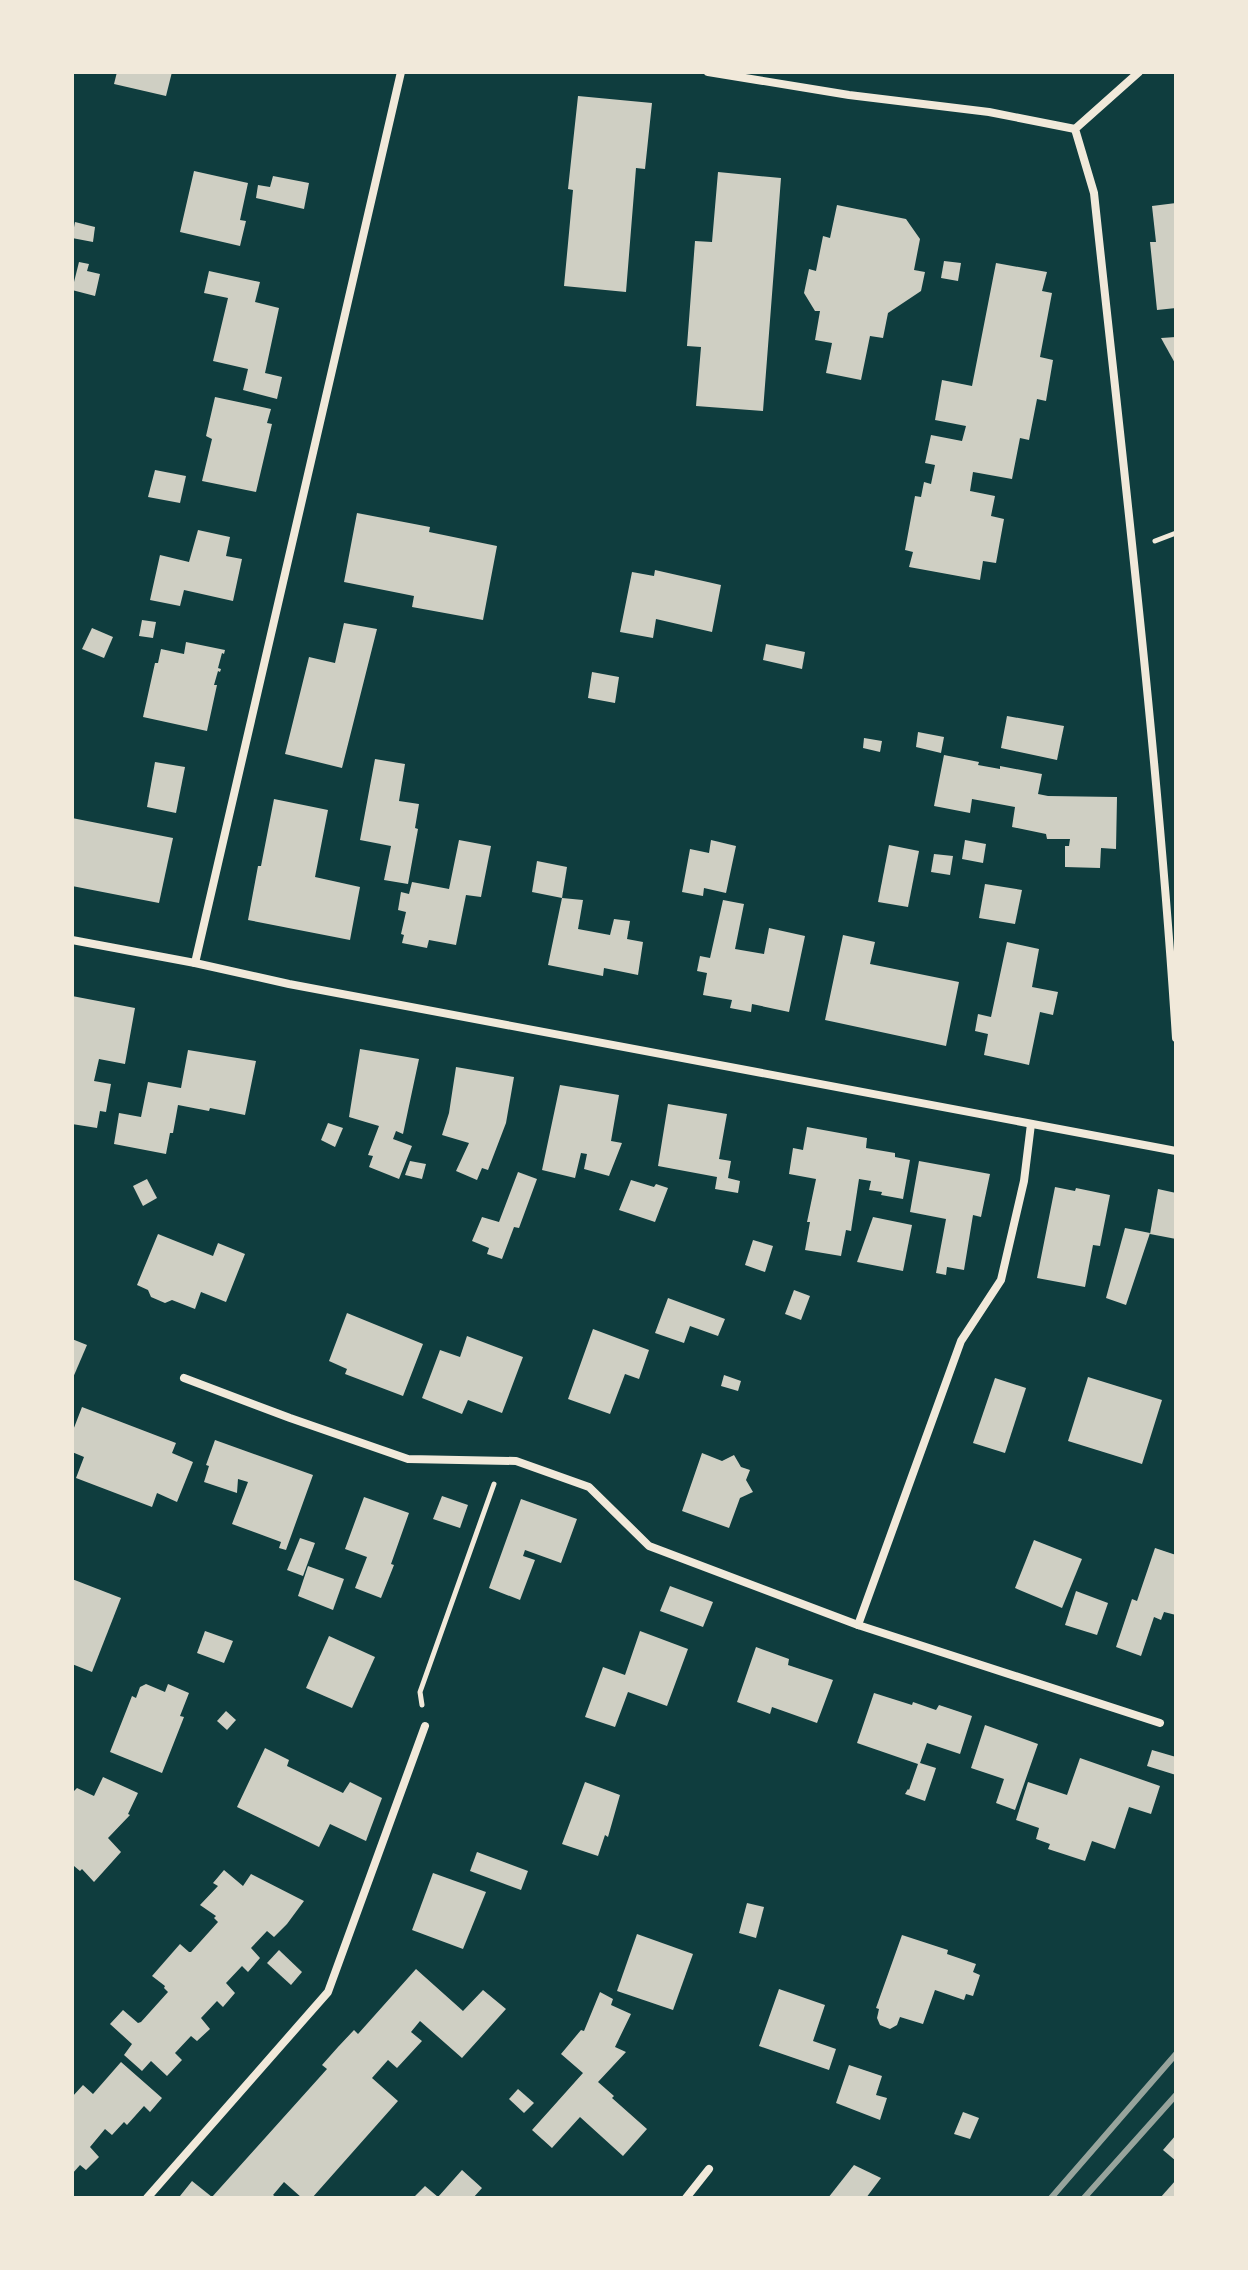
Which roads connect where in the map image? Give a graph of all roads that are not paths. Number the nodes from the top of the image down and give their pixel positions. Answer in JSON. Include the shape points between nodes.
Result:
{"nodes":[{"id":1,"x":401,"y":72,"type":"edge"},
{"id":2,"x":708,"y":72,"type":"edge"},
{"id":3,"x":1139,"y":72,"type":"edge"},
{"id":4,"x":1075,"y":129,"type":"junction"},
{"id":5,"x":72,"y":940,"type":"edge"},
{"id":6,"x":195,"y":963,"type":"junction"},
{"id":7,"x":1176,"y":1038,"type":"edge"},
{"id":8,"x":1031,"y":1124,"type":"junction"},
{"id":9,"x":1176,"y":1151,"type":"edge"},
{"id":10,"x":184,"y":1378,"type":"dead end"},
{"id":11,"x":858,"y":1625,"type":"junction"},
{"id":12,"x":1160,"y":1723,"type":"dead end"},
{"id":13,"x":425,"y":1726,"type":"road end"},
{"id":14,"x":709,"y":2169,"type":"dead end"},
{"id":15,"x":147,"y":2198,"type":"edge"},
{"id":16,"x":686,"y":2198,"type":"edge"}],
"edges":[{"from":1,"to":6,"type":"street"},
{"from":2,"to":4,"type":"street"},
{"from":3,"to":4,"type":"street"},
{"from":4,"to":7,"type":"street","via":[[1094,193],[1151,718]]},
{"from":5,"to":6,"type":"street"},
{"from":6,"to":8,"type":"street"},
{"from":8,"to":9,"type":"street"},
{"from":8,"to":11,"type":"street","via":[[1001,1280],[961,1341]]},
{"from":10,"to":11,"type":"street","via":[[408,1459],[516,1461],[589,1487],[649,1546]]},
{"from":11,"to":12,"type":"street"},
{"from":13,"to":15,"type":"street","via":[[328,1992]]},
{"from":14,"to":16,"type":"street"}]}
